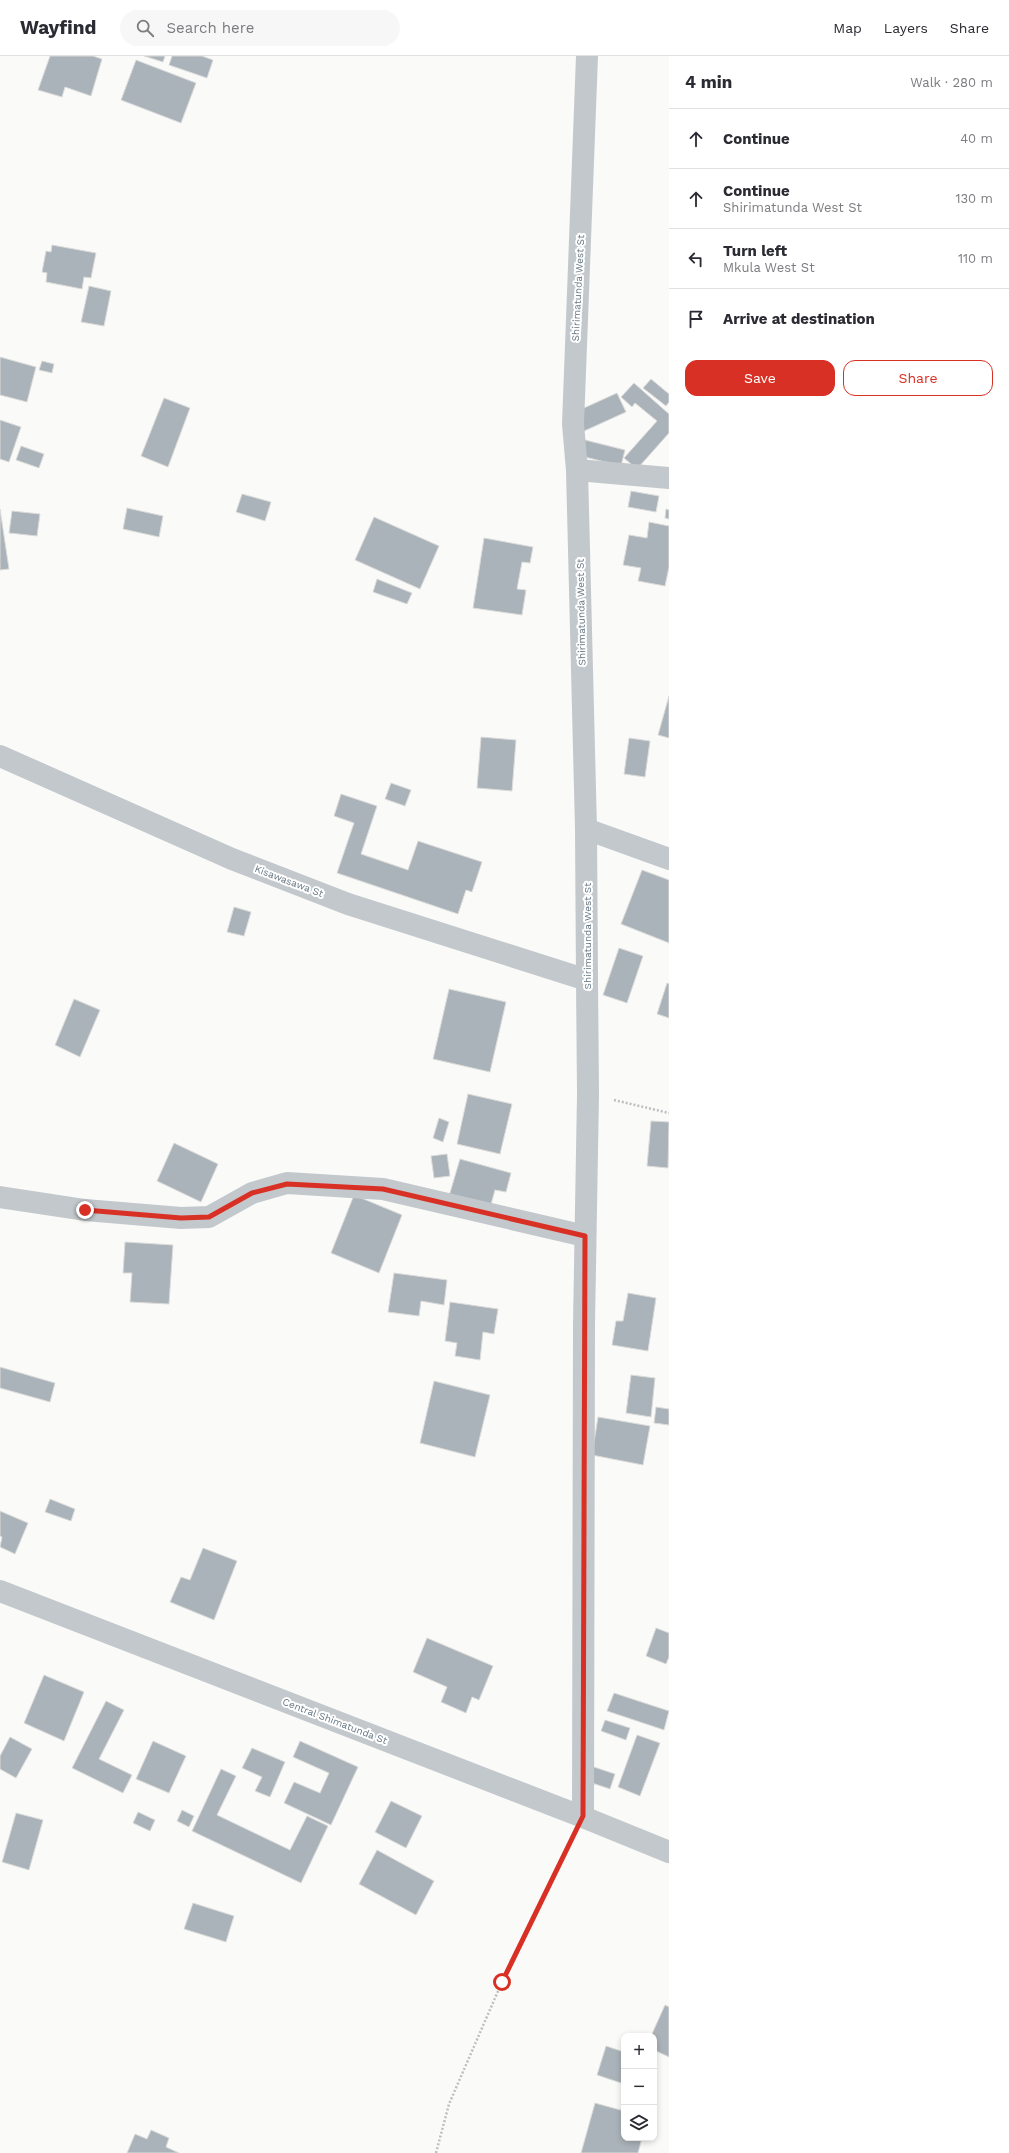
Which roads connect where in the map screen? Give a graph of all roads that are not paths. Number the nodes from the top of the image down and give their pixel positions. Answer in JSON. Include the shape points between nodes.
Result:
{"nodes":[{"id":1,"x":587,"y":56,"type":"edge"},
{"id":2,"x":577,"y":470,"type":"junction"},
{"id":3,"x":669,"y":478,"type":"edge"},
{"id":4,"x":0,"y":756,"type":"edge"},
{"id":5,"x":586,"y":829,"type":"junction"},
{"id":6,"x":669,"y":859,"type":"edge"},
{"id":7,"x":587,"y":980,"type":"junction"},
{"id":8,"x":0,"y":1197,"type":"edge"},
{"id":9,"x":585,"y":1236,"type":"junction"},
{"id":10,"x":0,"y":1591,"type":"edge"},
{"id":11,"x":583,"y":1816,"type":"junction"},
{"id":12,"x":669,"y":1852,"type":"edge"}],
"edges":[{"from":1,"to":2,"type":"street","name":"Shirimatunda West St","via":[[573,424]]},
{"from":2,"to":3,"type":"street"},
{"from":2,"to":5,"type":"street","name":"Shirimatunda West St"},
{"from":4,"to":7,"type":"street","name":"Kisawasawa St","via":[[232,859],[348,904]]},
{"from":5,"to":6,"type":"street"},
{"from":5,"to":7,"type":"street","name":"Shirimatunda West St"},
{"from":7,"to":9,"type":"street","name":"Shirimatunda West St"},
{"from":8,"to":9,"type":"street","via":[[85,1210],[181,1218],[209,1217],[252,1193],[287,1184],[376,1189]]},
{"from":9,"to":11,"type":"street","name":"Shirimatunda West St"},
{"from":10,"to":11,"type":"street","name":"Central Shimatunda St"},
{"from":11,"to":12,"type":"street","name":"Central Shimatunda St"}]}
